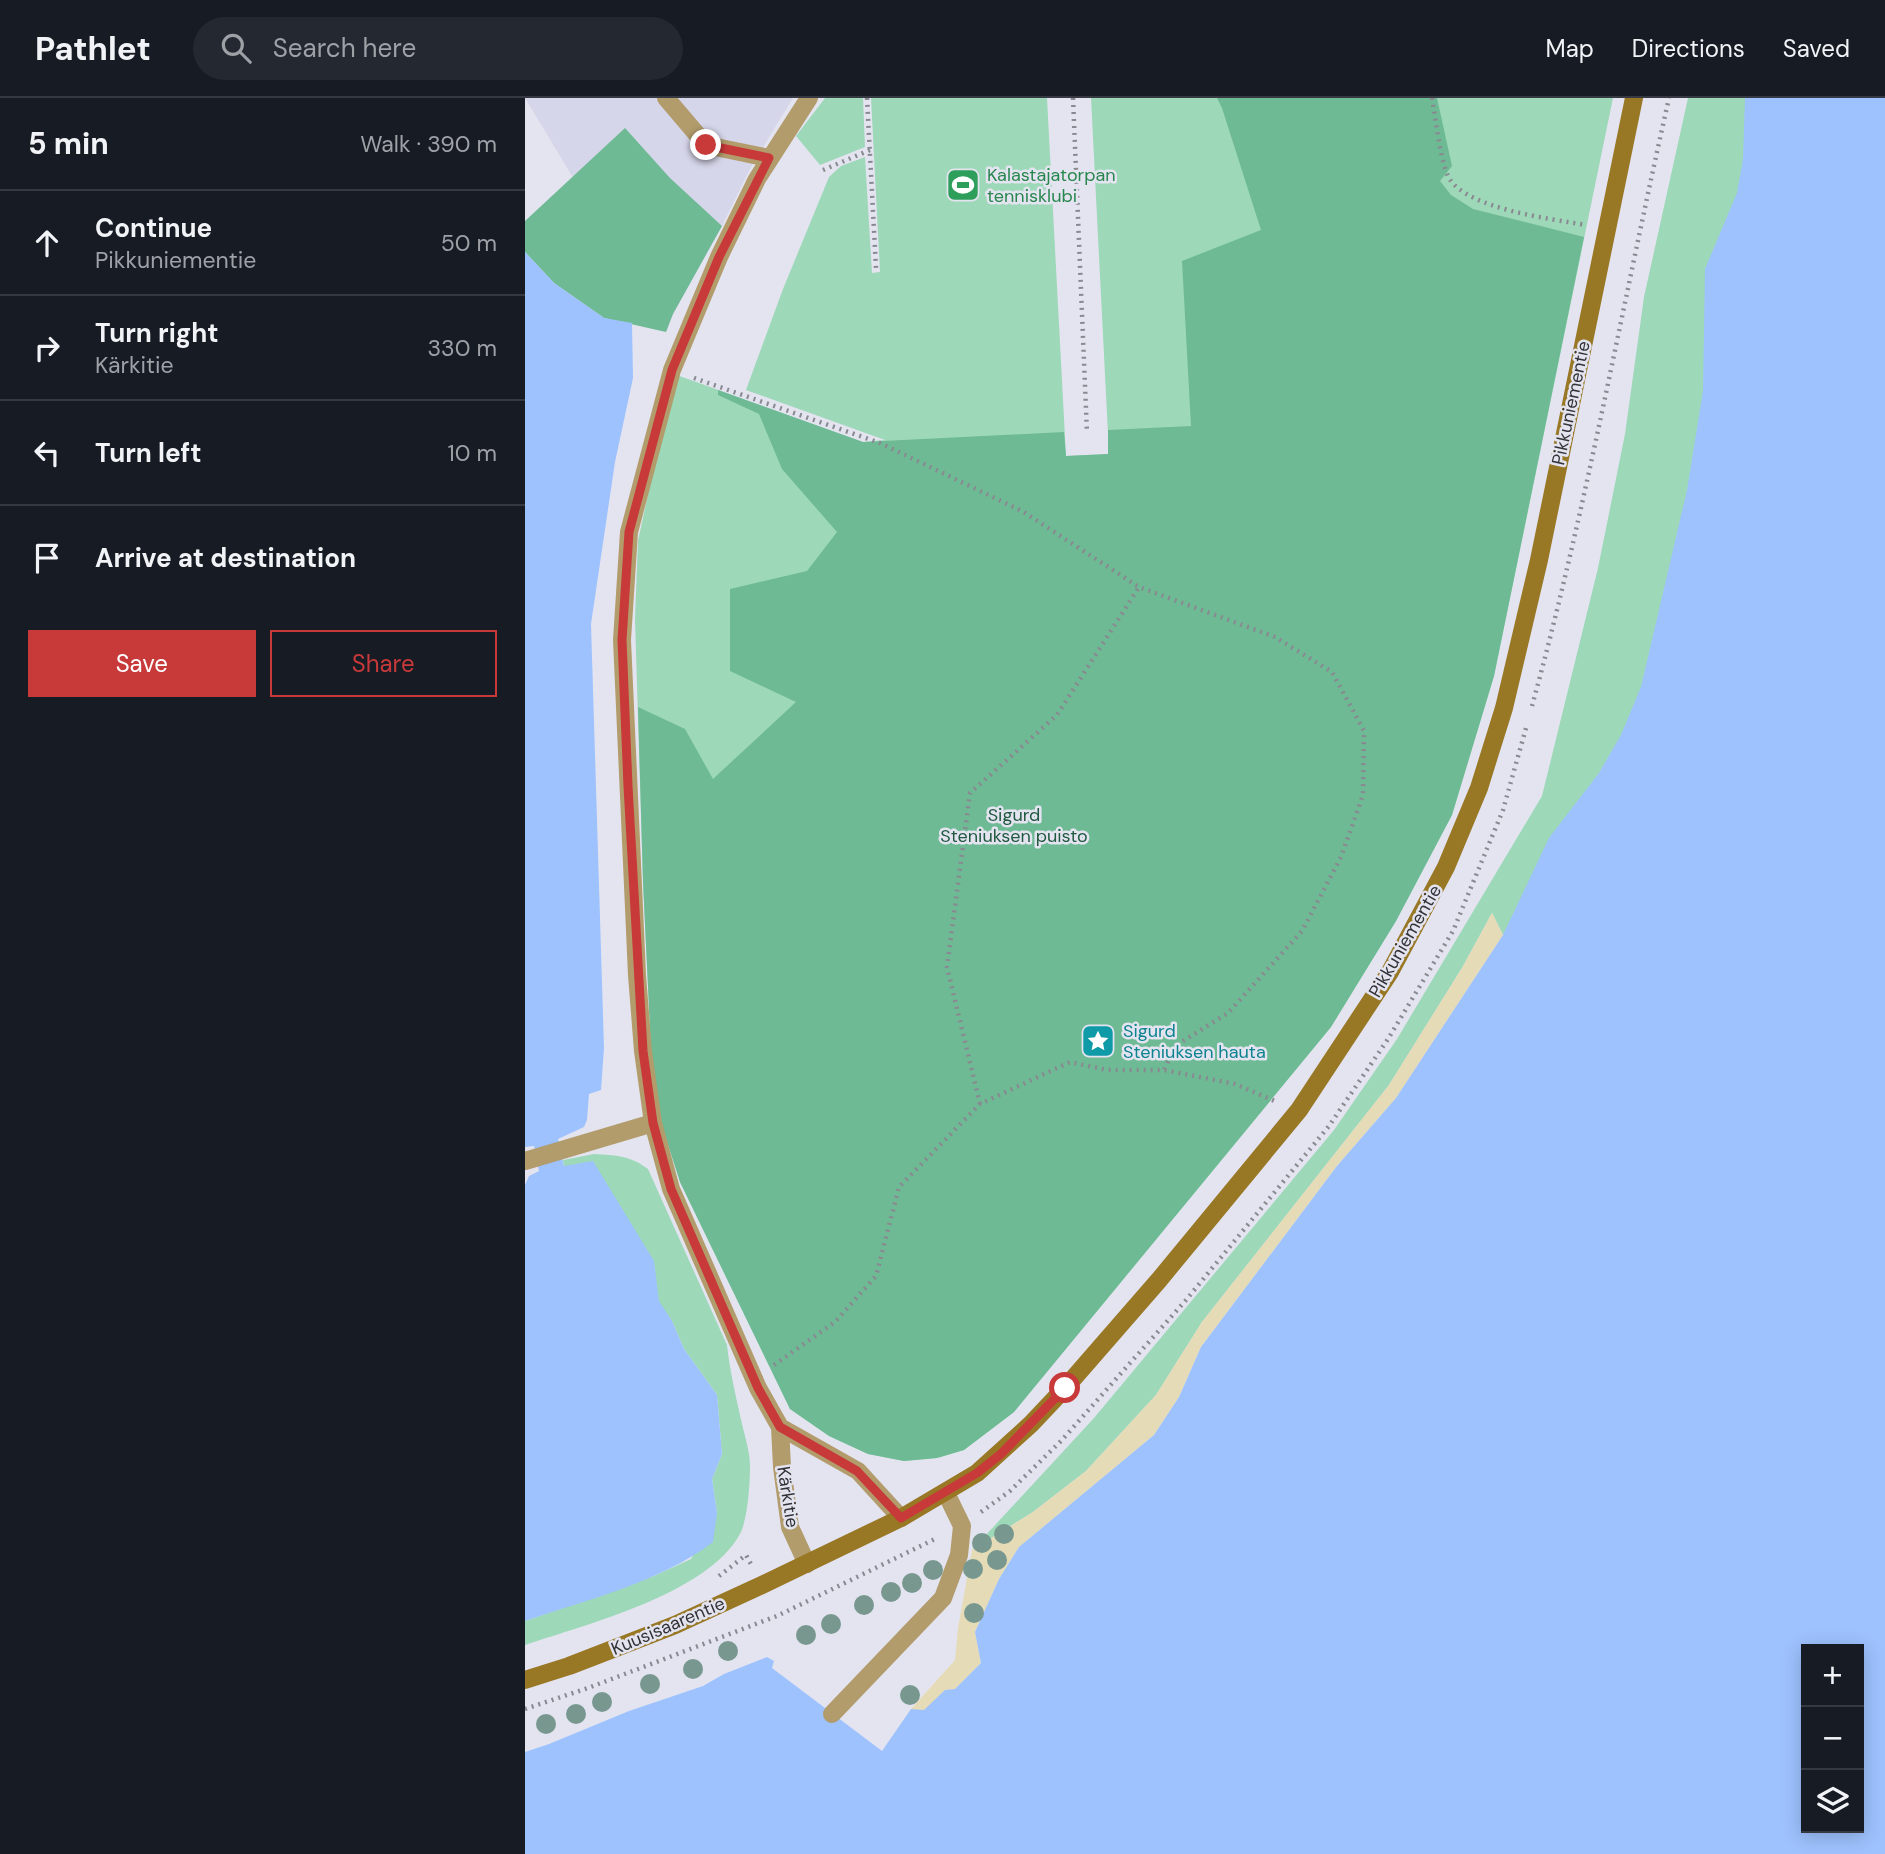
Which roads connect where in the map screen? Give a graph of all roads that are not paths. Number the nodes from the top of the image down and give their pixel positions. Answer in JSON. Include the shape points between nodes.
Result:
{"nodes":[{"id":1,"x":666,"y":98,"type":"edge"},
{"id":2,"x":810,"y":98,"type":"edge"},
{"id":3,"x":1634,"y":98,"type":"edge"},
{"id":4,"x":769,"y":158,"type":"junction"},
{"id":5,"x":653,"y":1123,"type":"junction"},
{"id":6,"x":530,"y":1159,"type":"edge"},
{"id":7,"x":780,"y":1427,"type":"junction"},
{"id":8,"x":946,"y":1493,"type":"junction"},
{"id":9,"x":901,"y":1518,"type":"junction"},
{"id":10,"x":807,"y":1564,"type":"junction"},
{"id":11,"x":525,"y":1680,"type":"edge"},
{"id":12,"x":832,"y":1714,"type":"dead end"}],
"edges":[{"from":1,"to":4,"type":"street","via":[[706,145]]},
{"from":2,"to":4,"type":"street","name":"Kärkitie"},
{"from":3,"to":8,"type":"main road","name":"Pikkuniementie","via":[[1504,708],[1479,788],[1446,867],[1390,972],[1299,1110],[1065,1388],[1001,1454]]},
{"from":4,"to":5,"type":"street","name":"Kärkitie","via":[[719,257],[672,370],[629,532],[622,640],[641,1026]]},
{"from":5,"to":6,"type":"street"},
{"from":5,"to":7,"type":"street","name":"Kärkitie","via":[[671,1189],[754,1379]]},
{"from":7,"to":9,"type":"street","name":"Kärkitie","via":[[857,1471]]},
{"from":7,"to":10,"type":"street","name":"Kärkitie","via":[[790,1527]]},
{"from":8,"to":9,"type":"main road","name":"Pikkuniementie"},
{"from":8,"to":12,"type":"street","via":[[962,1526],[959,1555],[943,1598]]},
{"from":9,"to":10,"type":"main road","name":"Pikkuniementie"},
{"from":10,"to":11,"type":"main road","name":"Kuusisaarentie","via":[[675,1625]]}]}
